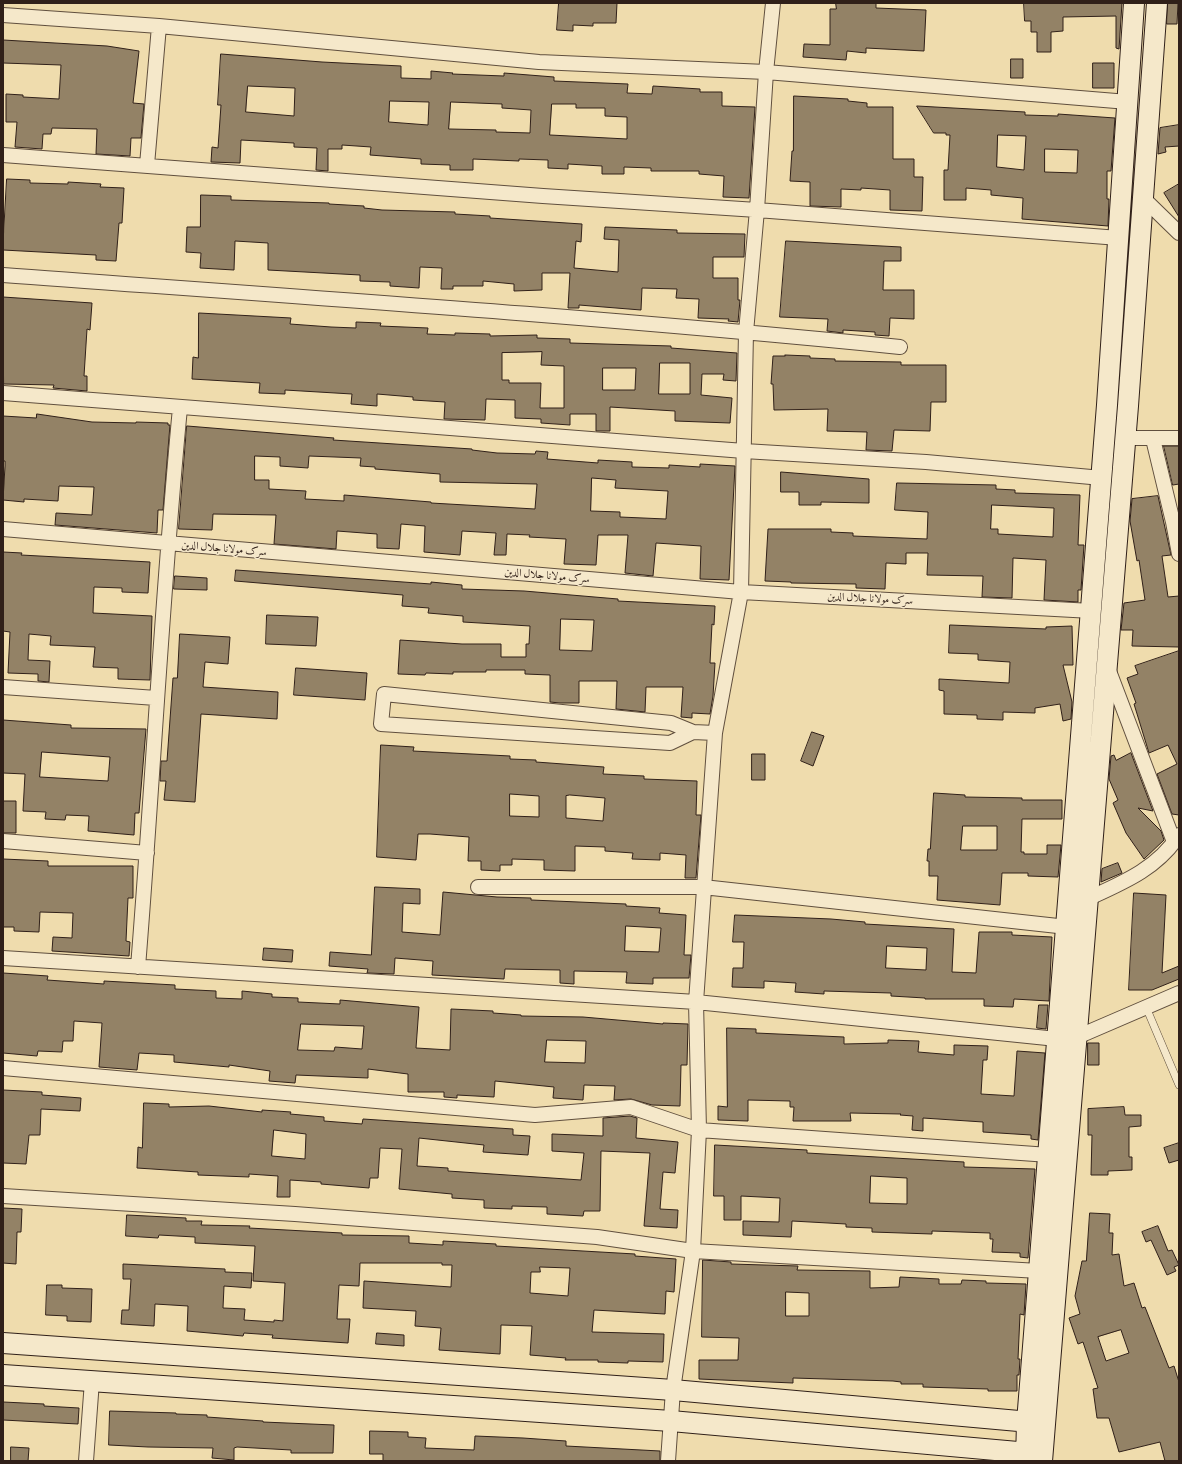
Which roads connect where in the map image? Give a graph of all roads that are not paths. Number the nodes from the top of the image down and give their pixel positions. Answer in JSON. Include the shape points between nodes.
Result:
{"nodes":[{"id":1,"x":773,"y":3,"type":"edge"},
{"id":2,"x":1134,"y":3,"type":"edge"},
{"id":3,"x":1157,"y":3,"type":"edge"},
{"id":4,"x":3,"y":14,"type":"edge"},
{"id":5,"x":159,"y":26,"type":"junction"},
{"id":6,"x":766,"y":72,"type":"junction"},
{"id":7,"x":1128,"y":102,"type":"junction"},
{"id":8,"x":3,"y":155,"type":"edge"},
{"id":9,"x":147,"y":165,"type":"junction"},
{"id":10,"x":1143,"y":198,"type":"junction"},
{"id":11,"x":758,"y":210,"type":"junction"},
{"id":12,"x":1179,"y":233,"type":"edge"},
{"id":13,"x":1119,"y":238,"type":"junction"},
{"id":14,"x":3,"y":275,"type":"edge"},
{"id":15,"x":746,"y":332,"type":"junction"},
{"id":16,"x":900,"y":347,"type":"dead end"},
{"id":17,"x":3,"y":393,"type":"edge"},
{"id":18,"x":180,"y":408,"type":"junction"},
{"id":19,"x":1125,"y":438,"type":"junction"},
{"id":20,"x":1179,"y":438,"type":"edge"},
{"id":21,"x":1153,"y":439,"type":"junction"},
{"id":22,"x":744,"y":451,"type":"junction"},
{"id":23,"x":1102,"y":478,"type":"junction"},
{"id":24,"x":3,"y":529,"type":"edge"},
{"id":25,"x":167,"y":544,"type":"junction"},
{"id":26,"x":1179,"y":554,"type":"edge"},
{"id":27,"x":741,"y":592,"type":"junction"},
{"id":28,"x":1092,"y":611,"type":"junction"},
{"id":29,"x":1099,"y":664,"type":"junction"},
{"id":30,"x":3,"y":687,"type":"edge"},
{"id":31,"x":156,"y":698,"type":"junction"},
{"id":32,"x":693,"y":732,"type":"junction"},
{"id":33,"x":715,"y":733,"type":"junction"},
{"id":34,"x":1177,"y":839,"type":"edge"},
{"id":35,"x":3,"y":841,"type":"edge"},
{"id":36,"x":147,"y":853,"type":"junction"},
{"id":37,"x":478,"y":887,"type":"dead end"},
{"id":38,"x":703,"y":887,"type":"junction"},
{"id":39,"x":1087,"y":898,"type":"junction"},
{"id":40,"x":1067,"y":928,"type":"junction"},
{"id":41,"x":3,"y":958,"type":"edge"},
{"id":42,"x":138,"y":967,"type":"junction"},
{"id":43,"x":1179,"y":992,"type":"edge"},
{"id":44,"x":696,"y":1002,"type":"junction"},
{"id":45,"x":1146,"y":1007,"type":"junction"},
{"id":46,"x":1077,"y":1037,"type":"junction"},
{"id":47,"x":1057,"y":1039,"type":"junction"},
{"id":48,"x":3,"y":1068,"type":"edge"},
{"id":49,"x":1179,"y":1085,"type":"edge"},
{"id":50,"x":698,"y":1130,"type":"junction"},
{"id":51,"x":1049,"y":1155,"type":"junction"},
{"id":52,"x":3,"y":1196,"type":"edge"},
{"id":53,"x":693,"y":1251,"type":"junction"},
{"id":54,"x":1039,"y":1271,"type":"junction"},
{"id":55,"x":3,"y":1343,"type":"edge"},
{"id":56,"x":3,"y":1375,"type":"edge"},
{"id":57,"x":92,"y":1381,"type":"junction"},
{"id":58,"x":673,"y":1390,"type":"junction"},
{"id":59,"x":670,"y":1420,"type":"junction"},
{"id":60,"x":1036,"y":1423,"type":"junction"},
{"id":61,"x":1035,"y":1457,"type":"edge"},
{"id":62,"x":86,"y":1461,"type":"edge"},
{"id":63,"x":668,"y":1461,"type":"edge"}],
"edges":[{"from":1,"to":6,"type":"street"},
{"from":2,"to":7,"type":"main road"},
{"from":3,"to":10,"type":"main road"},
{"from":4,"to":5,"type":"street"},
{"from":5,"to":6,"type":"street","via":[[539,62]]},
{"from":5,"to":9,"type":"street"},
{"from":6,"to":7,"type":"street"},
{"from":6,"to":11,"type":"street"},
{"from":7,"to":13,"type":"main road"},
{"from":8,"to":9,"type":"street"},
{"from":9,"to":11,"type":"street"},
{"from":10,"to":12,"type":"street"},
{"from":10,"to":19,"type":"main road"},
{"from":11,"to":13,"type":"street"},
{"from":11,"to":15,"type":"street"},
{"from":13,"to":23,"type":"main road"},
{"from":14,"to":15,"type":"street"},
{"from":15,"to":16,"type":"street"},
{"from":15,"to":22,"type":"street"},
{"from":17,"to":18,"type":"street"},
{"from":18,"to":22,"type":"street"},
{"from":18,"to":25,"type":"street"},
{"from":19,"to":21,"type":"street"},
{"from":19,"to":29,"type":"main road"},
{"from":20,"to":21,"type":"street"},
{"from":21,"to":26,"type":"street"},
{"from":22,"to":23,"type":"street","via":[[926,462]]},
{"from":22,"to":27,"type":"street"},
{"from":23,"to":28,"type":"main road"},
{"from":24,"to":25,"type":"street","name":"سرک مولانا جلال الدین"},
{"from":25,"to":27,"type":"street","name":"سرک مولانا جلال الدین"},
{"from":25,"to":31,"type":"street"},
{"from":27,"to":28,"type":"street","name":"سرک مولانا جلال الدین"},
{"from":27,"to":33,"type":"street"},
{"from":28,"to":29,"type":"main road"},
{"from":29,"to":34,"type":"street"},
{"from":29,"to":39,"type":"main road"},
{"from":29,"to":40,"type":"main road","via":[[1068,897]]},
{"from":30,"to":31,"type":"street"},
{"from":31,"to":36,"type":"street"},
{"from":32,"to":32,"type":"street","via":[[670,743],[381,724],[384,694],[670,723]]},
{"from":32,"to":33,"type":"street"},
{"from":33,"to":38,"type":"street"},
{"from":34,"to":39,"type":"street","via":[[1154,864],[1120,884]]},
{"from":35,"to":36,"type":"street"},
{"from":36,"to":42,"type":"street"},
{"from":37,"to":38,"type":"street"},
{"from":38,"to":40,"type":"street"},
{"from":38,"to":44,"type":"street"},
{"from":39,"to":46,"type":"main road"},
{"from":40,"to":47,"type":"main road"},
{"from":41,"to":42,"type":"street"},
{"from":42,"to":44,"type":"street"},
{"from":43,"to":45,"type":"street"},
{"from":44,"to":47,"type":"street"},
{"from":44,"to":50,"type":"street"},
{"from":45,"to":46,"type":"street"},
{"from":45,"to":49,"type":"lane"},
{"from":46,"to":60,"type":"main road"},
{"from":47,"to":51,"type":"main road"},
{"from":48,"to":50,"type":"street","via":[[535,1115],[631,1107]]},
{"from":50,"to":51,"type":"street"},
{"from":50,"to":53,"type":"street"},
{"from":51,"to":54,"type":"main road"},
{"from":52,"to":53,"type":"street","via":[[295,1214],[589,1237]]},
{"from":53,"to":54,"type":"street"},
{"from":53,"to":58,"type":"street"},
{"from":54,"to":60,"type":"main road"},
{"from":55,"to":58,"type":"main road"},
{"from":56,"to":57,"type":"main road"},
{"from":57,"to":59,"type":"main road"},
{"from":57,"to":62,"type":"street"},
{"from":58,"to":59,"type":"street"},
{"from":58,"to":60,"type":"main road"},
{"from":59,"to":61,"type":"main road"},
{"from":59,"to":63,"type":"street"},
{"from":60,"to":61,"type":"main road"}]}
